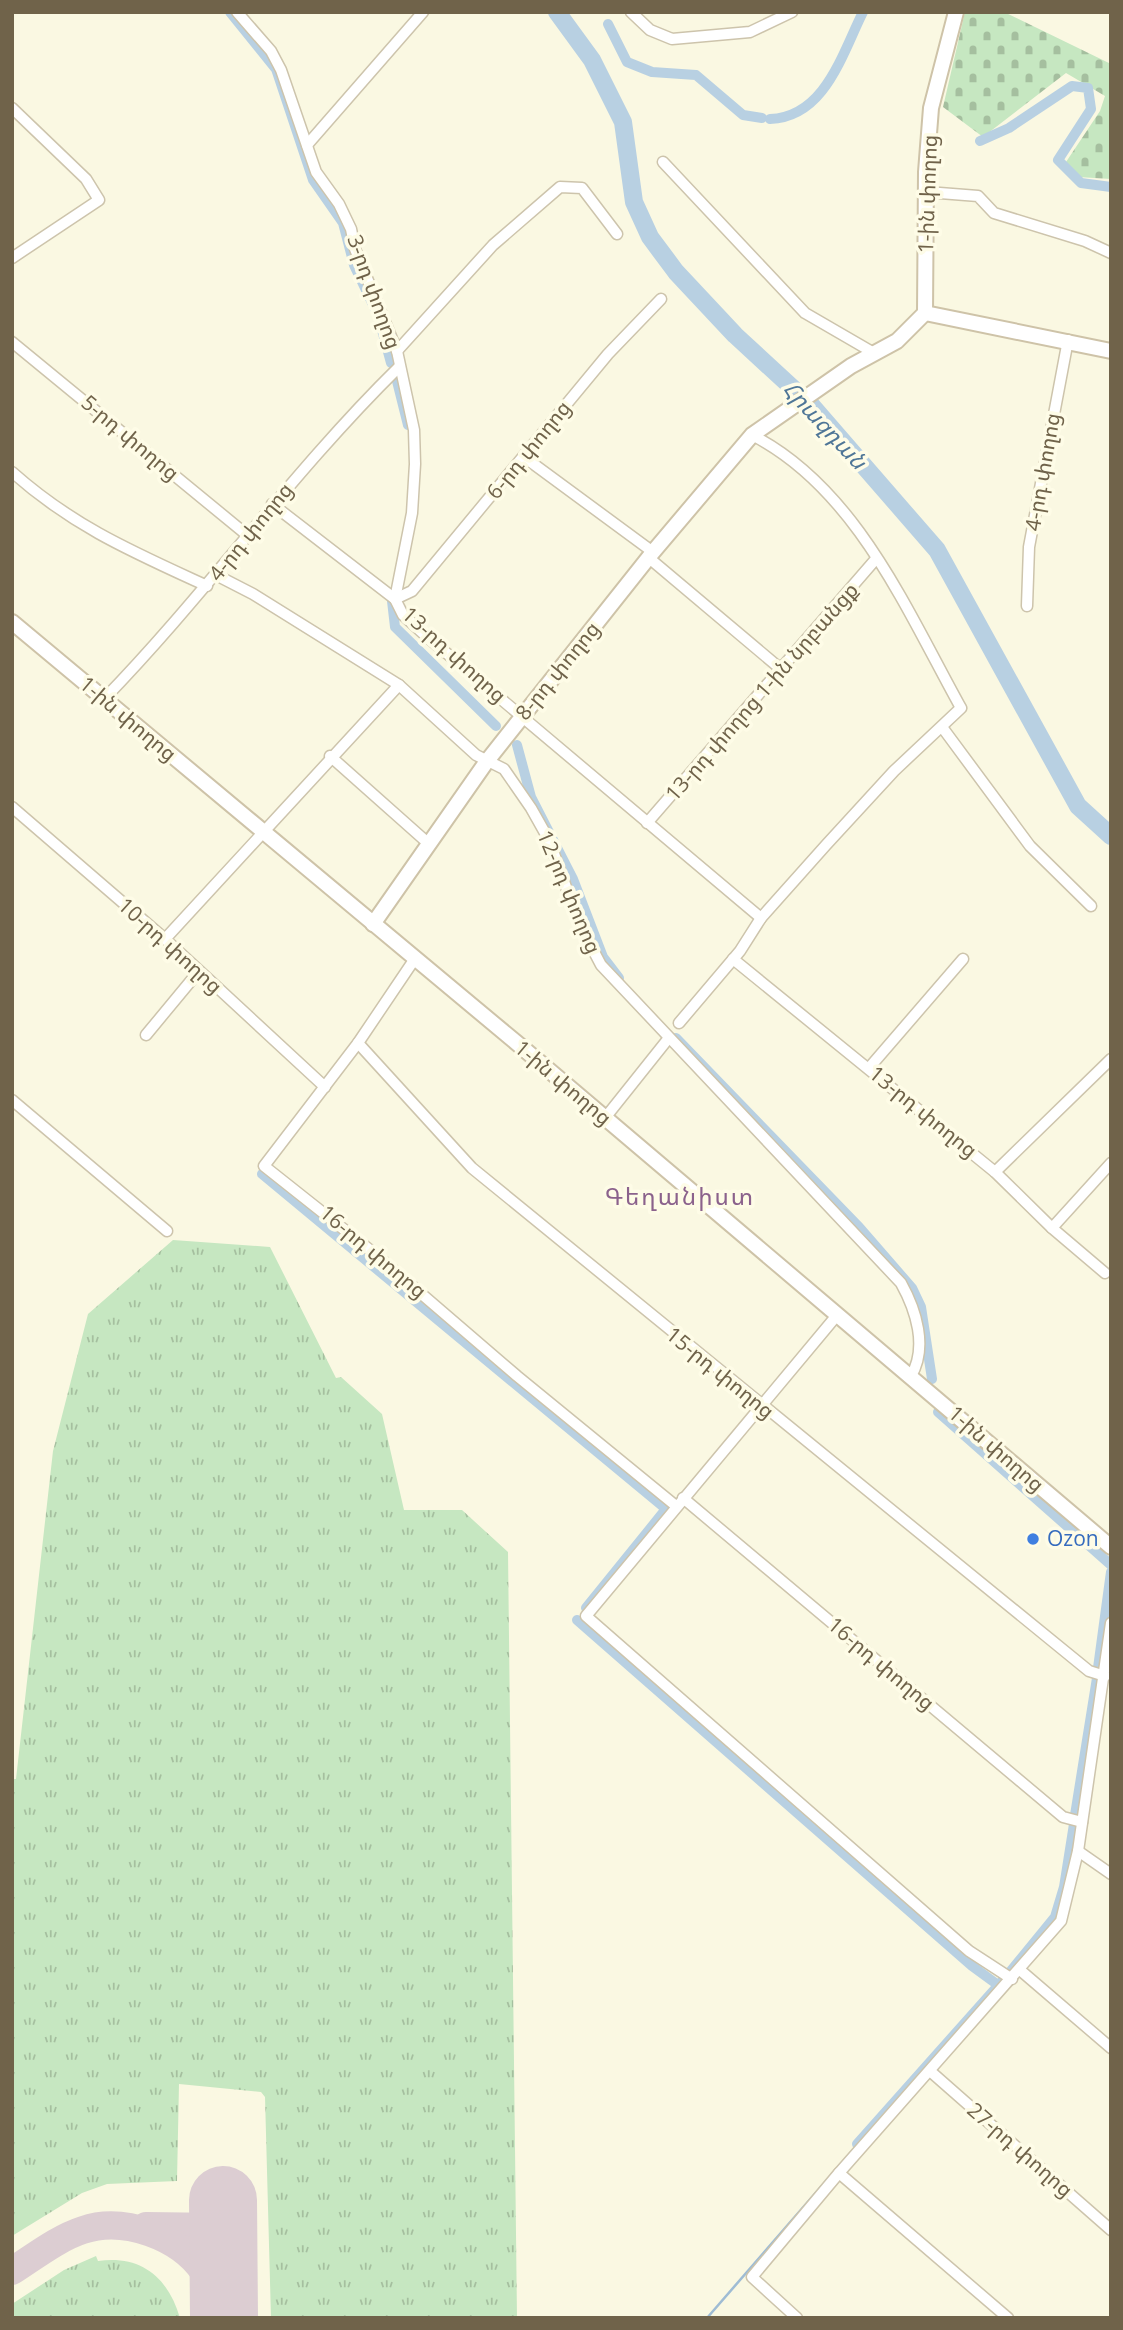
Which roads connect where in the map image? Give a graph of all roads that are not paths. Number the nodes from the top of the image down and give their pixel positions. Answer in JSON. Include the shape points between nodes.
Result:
{"nodes":[{"id":1,"x":237,"y":12,"type":"edge"},
{"id":2,"x":423,"y":12,"type":"edge"},
{"id":3,"x":631,"y":12,"type":"edge"},
{"id":4,"x":793,"y":12,"type":"edge"},
{"id":5,"x":956,"y":12,"type":"edge"},
{"id":6,"x":12,"y":108,"type":"edge"},
{"id":7,"x":307,"y":145,"type":"junction"},
{"id":8,"x":663,"y":162,"type":"dead end"},
{"id":9,"x":927,"y":191,"type":"junction"},
{"id":10,"x":617,"y":234,"type":"dead end"},
{"id":11,"x":1111,"y":253,"type":"edge"},
{"id":12,"x":12,"y":258,"type":"edge"},
{"id":13,"x":661,"y":299,"type":"dead end"},
{"id":14,"x":925,"y":313,"type":"junction"},
{"id":15,"x":1068,"y":340,"type":"junction"},
{"id":16,"x":12,"y":342,"type":"edge"},
{"id":17,"x":397,"y":351,"type":"junction"},
{"id":18,"x":1111,"y":351,"type":"edge"},
{"id":19,"x":874,"y":353,"type":"junction"},
{"id":20,"x":399,"y":367,"type":"junction"},
{"id":21,"x":755,"y":433,"type":"junction"},
{"id":22,"x":524,"y":457,"type":"junction"},
{"id":23,"x":12,"y":472,"type":"edge"},
{"id":24,"x":272,"y":504,"type":"junction"},
{"id":25,"x":247,"y":536,"type":"junction"},
{"id":26,"x":651,"y":555,"type":"junction"},
{"id":27,"x":875,"y":559,"type":"junction"},
{"id":28,"x":216,"y":575,"type":"junction"},
{"id":29,"x":207,"y":586,"type":"junction"},
{"id":30,"x":395,"y":599,"type":"junction"},
{"id":31,"x":1027,"y":606,"type":"dead end"},
{"id":32,"x":12,"y":622,"type":"edge"},
{"id":33,"x":782,"y":670,"type":"junction"},
{"id":34,"x":399,"y":685,"type":"junction"},
{"id":35,"x":104,"y":699,"type":"junction"},
{"id":36,"x":522,"y":716,"type":"junction"},
{"id":37,"x":942,"y":727,"type":"junction"},
{"id":38,"x":330,"y":756,"type":"junction"},
{"id":39,"x":487,"y":761,"type":"junction"},
{"id":40,"x":12,"y":807,"type":"edge"},
{"id":41,"x":648,"y":823,"type":"junction"},
{"id":42,"x":264,"y":832,"type":"junction"},
{"id":43,"x":429,"y":844,"type":"junction"},
{"id":44,"x":1091,"y":906,"type":"dead end"},
{"id":45,"x":761,"y":918,"type":"junction"},
{"id":46,"x":373,"y":924,"type":"junction"},
{"id":47,"x":165,"y":939,"type":"junction"},
{"id":48,"x":733,"y":959,"type":"junction"},
{"id":49,"x":964,"y":959,"type":"dead end"},
{"id":50,"x":414,"y":960,"type":"junction"},
{"id":51,"x":199,"y":971,"type":"junction"},
{"id":52,"x":679,"y":1023,"type":"dead end"},
{"id":53,"x":146,"y":1035,"type":"dead end"},
{"id":54,"x":668,"y":1039,"type":"junction"},
{"id":55,"x":358,"y":1043,"type":"junction"},
{"id":56,"x":1111,"y":1059,"type":"edge"},
{"id":57,"x":869,"y":1068,"type":"junction"},
{"id":58,"x":325,"y":1087,"type":"junction"},
{"id":59,"x":12,"y":1100,"type":"edge"},
{"id":60,"x":605,"y":1118,"type":"junction"},
{"id":61,"x":1111,"y":1163,"type":"edge"},
{"id":62,"x":995,"y":1172,"type":"junction"},
{"id":63,"x":1052,"y":1228,"type":"junction"},
{"id":64,"x":167,"y":1231,"type":"dead end"},
{"id":65,"x":1105,"y":1273,"type":"dead end"},
{"id":66,"x":838,"y":1314,"type":"junction"},
{"id":67,"x":911,"y":1376,"type":"junction"},
{"id":68,"x":761,"y":1407,"type":"junction"},
{"id":69,"x":679,"y":1502,"type":"junction"},
{"id":70,"x":1111,"y":1547,"type":"edge"},
{"id":71,"x":1111,"y":1623,"type":"edge"},
{"id":72,"x":1105,"y":1676,"type":"junction"},
{"id":73,"x":1107,"y":1694,"type":"edge"},
{"id":74,"x":1082,"y":1822,"type":"junction"},
{"id":75,"x":1078,"y":1851,"type":"junction"},
{"id":76,"x":1111,"y":1874,"type":"edge"},
{"id":77,"x":1020,"y":1970,"type":"junction"},
{"id":78,"x":1012,"y":1979,"type":"junction"},
{"id":79,"x":1111,"y":2048,"type":"edge"},
{"id":80,"x":930,"y":2071,"type":"junction"},
{"id":81,"x":839,"y":2173,"type":"junction"},
{"id":82,"x":1111,"y":2230,"type":"edge"},
{"id":83,"x":797,"y":2318,"type":"edge"},
{"id":84,"x":1008,"y":2318,"type":"edge"}],
"edges":[{"from":1,"to":7,"type":"street","name":"3-րդ փողոց","via":[[271,51]]},
{"from":2,"to":7,"type":"street"},
{"from":3,"to":4,"type":"street","via":[[650,30],[672,39],[750,32]]},
{"from":5,"to":9,"type":"main road","name":"1-ին փողոց","via":[[931,108]]},
{"from":6,"to":12,"type":"street","via":[[86,178],[99,200]]},
{"from":7,"to":17,"type":"street","name":"3-րդ փողոց","via":[[316,172],[351,229]]},
{"from":8,"to":19,"type":"street","via":[[805,313]]},
{"from":9,"to":11,"type":"street","via":[[978,196],[994,213]]},
{"from":9,"to":14,"type":"main road","name":"1-ին փողոց"},
{"from":10,"to":17,"type":"street","via":[[582,188],[560,187],[493,245]]},
{"from":13,"to":22,"type":"street","name":"6-րդ փողոց","via":[[608,354]]},
{"from":14,"to":15,"type":"main road"},
{"from":14,"to":19,"type":"main road","via":[[897,341]]},
{"from":15,"to":18,"type":"main road"},
{"from":15,"to":31,"type":"street","name":"4-րդ փողոց","via":[[1029,547]]},
{"from":16,"to":25,"type":"street","name":"5-րդ փողոց"},
{"from":17,"to":20,"type":"street","name":"3-րդ փողոց"},
{"from":19,"to":21,"type":"main road","name":"8-րդ փողոց"},
{"from":20,"to":24,"type":"street","name":"4-րդ փողոց","via":[[342,423]]},
{"from":20,"to":30,"type":"street","name":"3-րդ փողոց","via":[[414,430],[415,464],[412,513]]},
{"from":21,"to":26,"type":"main road","name":"8-րդ փողոց"},
{"from":21,"to":27,"type":"street","via":[[816,480]]},
{"from":22,"to":26,"type":"street"},
{"from":22,"to":30,"type":"street","name":"6-րդ փողոց","via":[[412,591]]},
{"from":23,"to":29,"type":"street","via":[[47,503],[96,535]]},
{"from":24,"to":25,"type":"street","name":"4-րդ փողոց"},
{"from":24,"to":30,"type":"street","name":"13-րդ փողոց"},
{"from":25,"to":28,"type":"street","name":"4-րդ փողոց"},
{"from":26,"to":33,"type":"street"},
{"from":26,"to":36,"type":"main road","name":"8-րդ փողոց"},
{"from":27,"to":33,"type":"street","name":"13-րդ փողոց 1-ին նրբանցք"},
{"from":27,"to":37,"type":"street","via":[[961,708]]},
{"from":28,"to":29,"type":"street","name":"4-րդ փողոց"},
{"from":28,"to":34,"type":"street","name":"12-րդ փողոց"},
{"from":29,"to":35,"type":"street","name":"4-րդ փողոց"},
{"from":30,"to":36,"type":"street","name":"13-րդ փողոց","via":[[403,615]]},
{"from":32,"to":35,"type":"main road","name":"1-ին փողոց"},
{"from":33,"to":41,"type":"street","name":"13-րդ փողոց 1-ին նրբանցք"},
{"from":34,"to":38,"type":"street"},
{"from":34,"to":39,"type":"street","name":"12-րդ փողոց"},
{"from":35,"to":42,"type":"main road","name":"1-ին փողոց"},
{"from":36,"to":39,"type":"main road","name":"8-րդ փողոց"},
{"from":36,"to":41,"type":"street","name":"13-րդ փողոց"},
{"from":37,"to":44,"type":"street","via":[[1030,846]]},
{"from":37,"to":45,"type":"street","via":[[894,771]]},
{"from":38,"to":42,"type":"street"},
{"from":38,"to":43,"type":"street"},
{"from":39,"to":43,"type":"main road","name":"8-րդ փողոց"},
{"from":39,"to":54,"type":"street","name":"12-րդ փողոց","via":[[504,769],[549,839],[579,923],[601,965]]},
{"from":40,"to":47,"type":"street","name":"10-րդ փողոց"},
{"from":41,"to":45,"type":"street","name":"13-րդ փողոց"},
{"from":42,"to":46,"type":"main road","name":"1-ին փողոց"},
{"from":42,"to":47,"type":"street"},
{"from":43,"to":46,"type":"main road","name":"8-րդ փողոց"},
{"from":45,"to":48,"type":"street"},
{"from":46,"to":50,"type":"main road","name":"1-ին փողոց"},
{"from":47,"to":51,"type":"street","name":"10-րդ փողոց"},
{"from":48,"to":52,"type":"street"},
{"from":48,"to":57,"type":"street","name":"13-րդ փողոց"},
{"from":49,"to":57,"type":"street"},
{"from":50,"to":55,"type":"street","name":"16-րդ փողոց"},
{"from":50,"to":60,"type":"main road","name":"1-ին փողոց"},
{"from":51,"to":53,"type":"street"},
{"from":51,"to":58,"type":"street","name":"10-րդ փողոց"},
{"from":54,"to":60,"type":"street"},
{"from":54,"to":67,"type":"street","name":"12-րդ փողոց","via":[[901,1283],[918,1325],[919,1347]]},
{"from":55,"to":58,"type":"street","name":"16-րդ փողոց"},
{"from":55,"to":68,"type":"street","name":"15-րդ փողոց","via":[[472,1168]]},
{"from":56,"to":62,"type":"street"},
{"from":57,"to":62,"type":"street","name":"13-րդ փողոց"},
{"from":58,"to":69,"type":"street","name":"16-րդ փողոց","via":[[264,1166],[517,1376]]},
{"from":59,"to":64,"type":"street"},
{"from":60,"to":66,"type":"main road","name":"1-ին փողոց"},
{"from":61,"to":63,"type":"street"},
{"from":62,"to":63,"type":"street","name":"13-րդ փողոց"},
{"from":63,"to":65,"type":"street","name":"13-րդ փողոց"},
{"from":66,"to":67,"type":"main road","name":"1-ին փողոց"},
{"from":66,"to":68,"type":"street"},
{"from":67,"to":70,"type":"main road","name":"1-ին փողոց"},
{"from":68,"to":69,"type":"street"},
{"from":68,"to":72,"type":"street","name":"15-րդ փողոց","via":[[1089,1671]]},
{"from":69,"to":74,"type":"street","name":"16-րդ փողոց","via":[[1063,1817]]},
{"from":69,"to":78,"type":"street","via":[[586,1616],[969,1951]]},
{"from":71,"to":72,"type":"street"},
{"from":72,"to":73,"type":"street"},
{"from":73,"to":74,"type":"street"},
{"from":74,"to":75,"type":"street"},
{"from":75,"to":76,"type":"street"},
{"from":75,"to":77,"type":"street","via":[[1061,1921]]},
{"from":77,"to":78,"type":"street"},
{"from":77,"to":79,"type":"street"},
{"from":78,"to":80,"type":"street"},
{"from":80,"to":81,"type":"street"},
{"from":80,"to":82,"type":"street","name":"27-րդ փողոց"},
{"from":81,"to":83,"type":"street","via":[[752,2277]]},
{"from":81,"to":84,"type":"street"}]}
